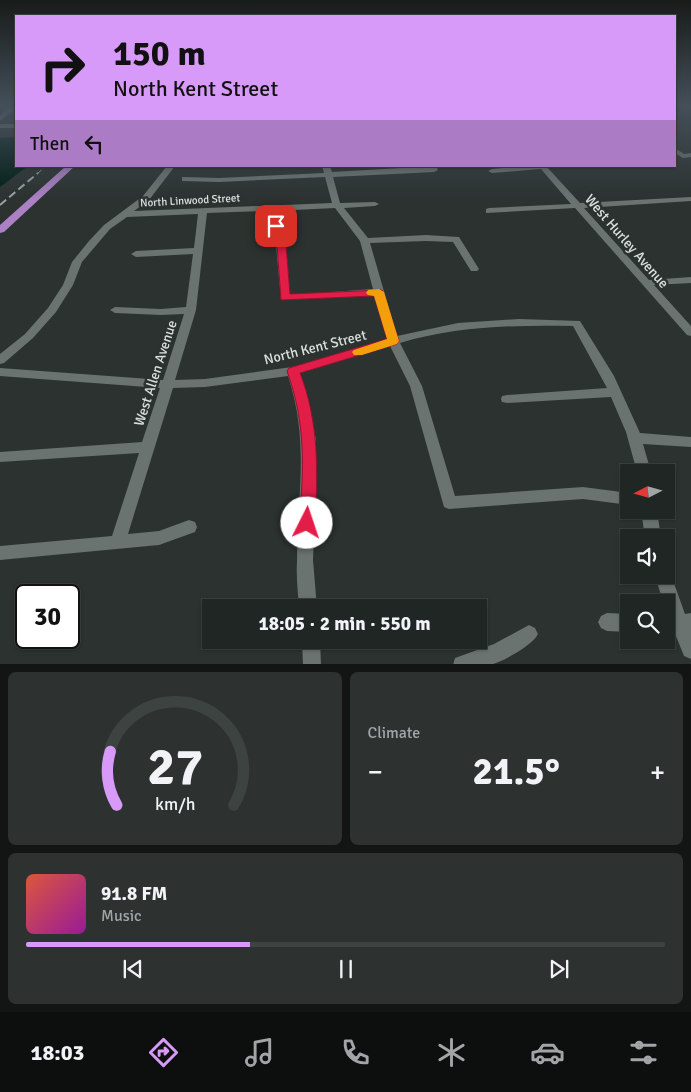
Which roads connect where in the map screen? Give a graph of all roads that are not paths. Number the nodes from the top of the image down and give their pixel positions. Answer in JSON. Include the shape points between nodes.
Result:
{"nodes":[{"id":1,"x":65,"y":167,"type":"edge"},
{"id":2,"x":170,"y":167,"type":"edge"},
{"id":3,"x":530,"y":167,"type":"edge"},
{"id":4,"x":543,"y":167,"type":"edge"},
{"id":5,"x":433,"y":168,"type":"edge"},
{"id":6,"x":492,"y":170,"type":"dead end"},
{"id":7,"x":328,"y":171,"type":"edge"},
{"id":8,"x":185,"y":179,"type":"dead end"},
{"id":9,"x":691,"y":199,"type":"edge"},
{"id":10,"x":336,"y":204,"type":"junction"},
{"id":11,"x":375,"y":204,"type":"dead end"},
{"id":12,"x":577,"y":205,"type":"junction"},
{"id":13,"x":270,"y":208,"type":"junction"},
{"id":14,"x":203,"y":210,"type":"junction"},
{"id":15,"x":489,"y":211,"type":"dead end"},
{"id":16,"x":126,"y":214,"type":"junction"},
{"id":17,"x":0,"y":218,"type":"edge"},
{"id":18,"x":0,"y":230,"type":"edge"},
{"id":19,"x":364,"y":241,"type":"junction"},
{"id":20,"x":198,"y":251,"type":"junction"},
{"id":21,"x":136,"y":254,"type":"dead end"},
{"id":22,"x":474,"y":269,"type":"dead end"},
{"id":23,"x":691,"y":280,"type":"edge"},
{"id":24,"x":646,"y":283,"type":"junction"},
{"id":25,"x":379,"y":292,"type":"junction"},
{"id":26,"x":115,"y":310,"type":"dead end"},
{"id":27,"x":191,"y":310,"type":"junction"},
{"id":28,"x":691,"y":333,"type":"edge"},
{"id":29,"x":393,"y":341,"type":"junction"},
{"id":30,"x":0,"y":360,"type":"edge"},
{"id":31,"x":293,"y":371,"type":"junction"},
{"id":32,"x":0,"y":372,"type":"edge"},
{"id":33,"x":168,"y":384,"type":"junction"},
{"id":34,"x":615,"y":392,"type":"junction"},
{"id":35,"x":507,"y":399,"type":"dead end"},
{"id":36,"x":635,"y":438,"type":"junction"},
{"id":37,"x":691,"y":442,"type":"edge"},
{"id":38,"x":147,"y":447,"type":"junction"},
{"id":39,"x":0,"y":457,"type":"edge"},
{"id":40,"x":642,"y":464,"type":"edge"},
{"id":41,"x":620,"y":498,"type":"edge"},
{"id":42,"x":189,"y":527,"type":"dead end"},
{"id":43,"x":118,"y":541,"type":"junction"},
{"id":44,"x":0,"y":553,"type":"edge"},
{"id":45,"x":666,"y":584,"type":"edge"},
{"id":46,"x":307,"y":599,"type":"edge"},
{"id":47,"x":607,"y":622,"type":"dead end"},
{"id":48,"x":620,"y":623,"type":"edge"},
{"id":49,"x":679,"y":623,"type":"edge"},
{"id":50,"x":529,"y":634,"type":"dead end"},
{"id":51,"x":311,"y":649,"type":"edge"},
{"id":52,"x":691,"y":650,"type":"edge"},
{"id":53,"x":312,"y":664,"type":"edge"},
{"id":54,"x":462,"y":664,"type":"edge"}],
"edges":[{"from":1,"to":17,"type":"main road"},
{"from":1,"to":18,"type":"main road"},
{"from":2,"to":16,"type":"street","via":[[146,198]]},
{"from":3,"to":6,"type":"street"},
{"from":4,"to":12,"type":"street","name":"West Hurley Avenue"},
{"from":5,"to":7,"type":"street"},
{"from":7,"to":8,"type":"street","via":[[219,180]]},
{"from":7,"to":10,"type":"street"},
{"from":9,"to":12,"type":"street"},
{"from":10,"to":11,"type":"street","name":"North Linwood Street"},
{"from":10,"to":13,"type":"street","name":"North Linwood Street"},
{"from":10,"to":19,"type":"street"},
{"from":12,"to":15,"type":"street"},
{"from":12,"to":24,"type":"street","name":"West Hurley Avenue"},
{"from":13,"to":14,"type":"street","name":"North Linwood Street"},
{"from":13,"to":25,"type":"street","via":[[281,245],[285,298]]},
{"from":14,"to":16,"type":"street","name":"North Linwood Street"},
{"from":14,"to":20,"type":"street","name":"West Allen Avenue"},
{"from":16,"to":30,"type":"street","via":[[92,242],[77,262],[68,285],[52,310],[29,336]]},
{"from":19,"to":22,"type":"street","via":[[451,238],[459,241]]},
{"from":19,"to":25,"type":"street"},
{"from":20,"to":21,"type":"street"},
{"from":20,"to":27,"type":"street","name":"West Allen Avenue"},
{"from":23,"to":24,"type":"street"},
{"from":24,"to":28,"type":"street","name":"West Hurley Avenue"},
{"from":25,"to":29,"type":"street"},
{"from":26,"to":27,"type":"street"},
{"from":27,"to":33,"type":"street","name":"West Allen Avenue"},
{"from":29,"to":31,"type":"street","name":"North Kent Street"},
{"from":29,"to":34,"type":"street","name":"North Kent Street","via":[[458,326],[488,323],[576,323],[599,358]]},
{"from":29,"to":41,"type":"street","via":[[416,386],[449,503],[583,493]]},
{"from":31,"to":33,"type":"street","name":"North Kent Street"},
{"from":31,"to":46,"type":"street","via":[[308,429],[310,475],[304,555]]},
{"from":32,"to":33,"type":"street","name":"North Kent Street"},
{"from":33,"to":38,"type":"street","name":"West Allen Avenue"},
{"from":34,"to":35,"type":"street"},
{"from":34,"to":36,"type":"street"},
{"from":36,"to":37,"type":"street"},
{"from":36,"to":40,"type":"street"},
{"from":38,"to":39,"type":"street"},
{"from":38,"to":43,"type":"street","name":"West Allen Avenue"},
{"from":42,"to":43,"type":"street","via":[[159,538]]},
{"from":43,"to":44,"type":"street"},
{"from":45,"to":49,"type":"street"},
{"from":47,"to":48,"type":"street"},
{"from":49,"to":52,"type":"street"},
{"from":50,"to":54,"type":"street","via":[[499,652]]},
{"from":51,"to":53,"type":"street"}]}
